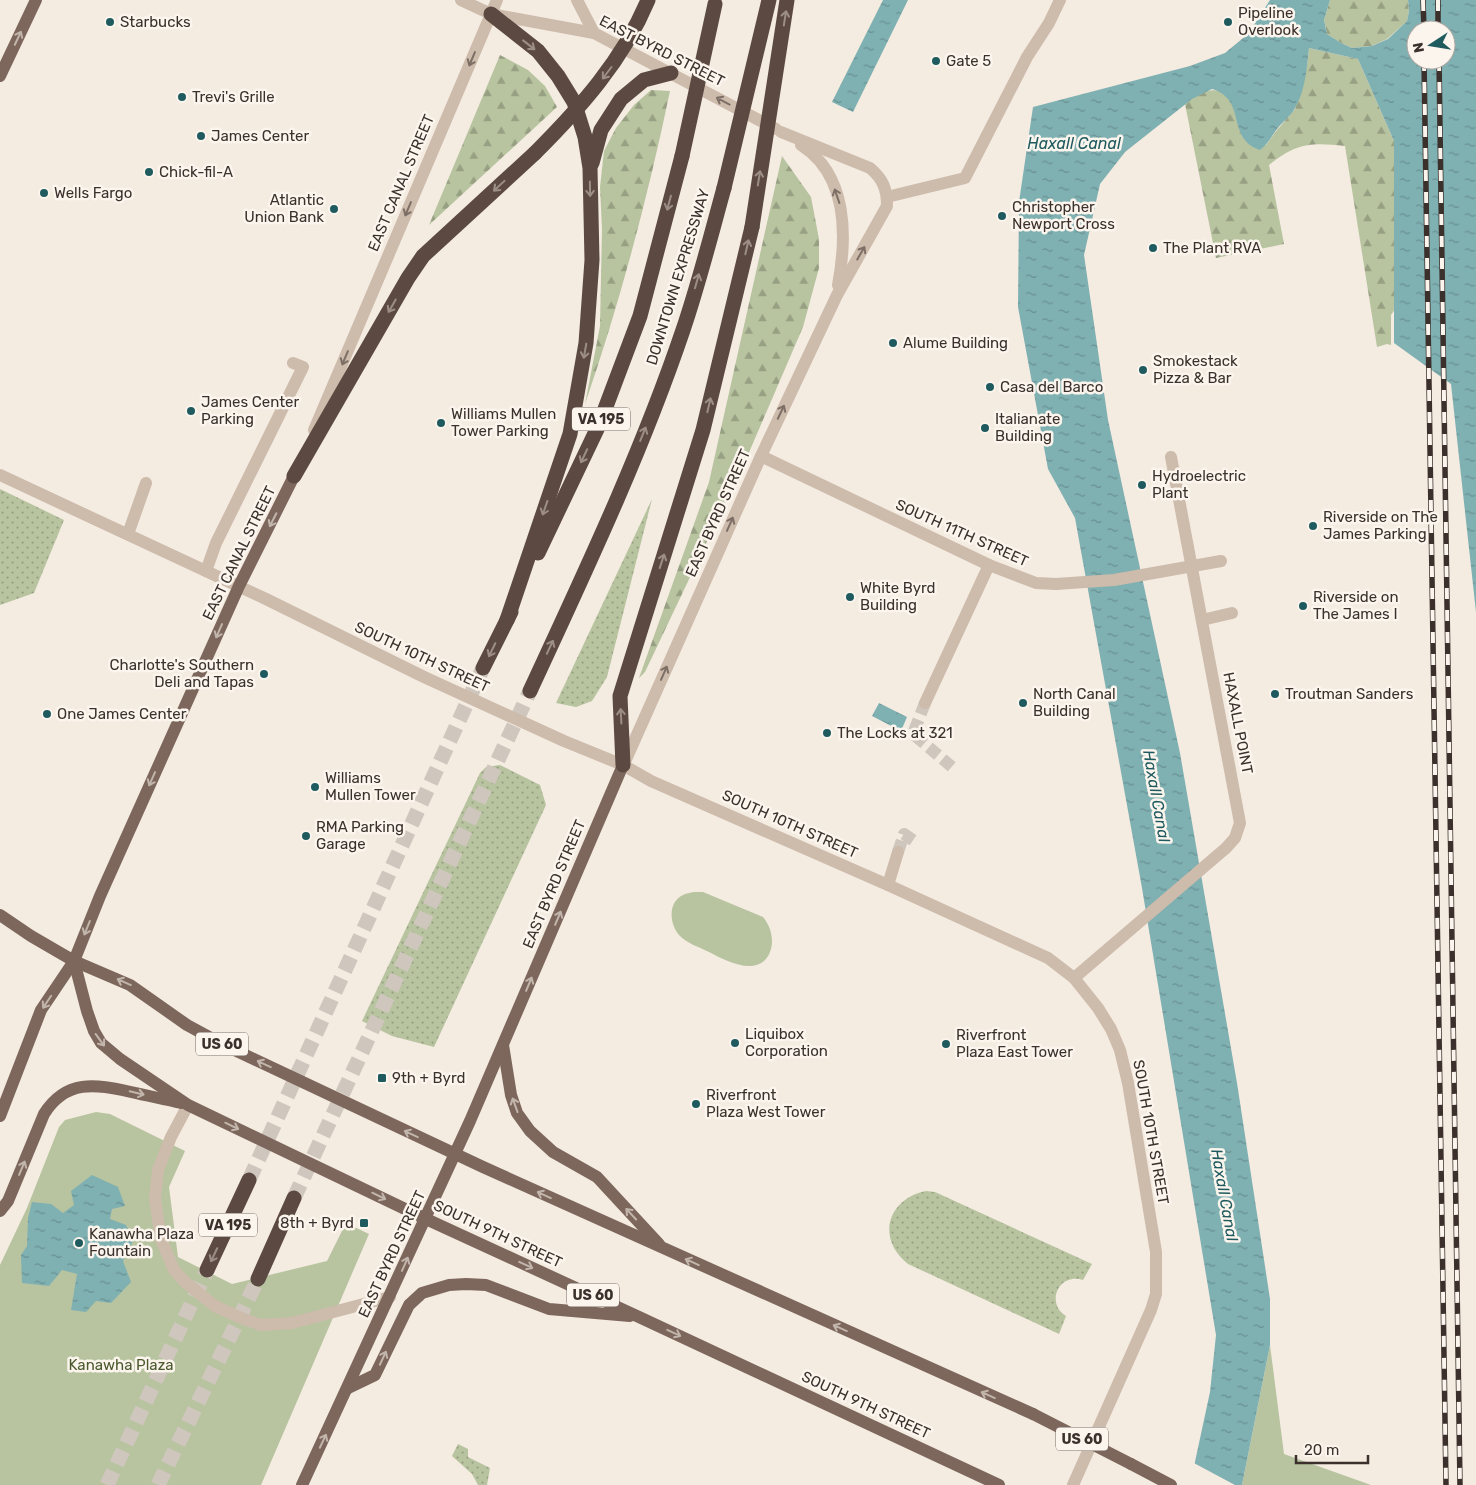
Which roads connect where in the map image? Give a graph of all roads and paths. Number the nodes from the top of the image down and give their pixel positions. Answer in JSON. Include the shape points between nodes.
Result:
{"nodes":[{"id":1,"x":36,"y":0,"type":"edge"},
{"id":2,"x":460,"y":0,"type":"edge"},
{"id":3,"x":497,"y":0,"type":"edge"},
{"id":4,"x":577,"y":0,"type":"edge"},
{"id":5,"x":648,"y":0,"type":"edge"},
{"id":6,"x":769,"y":0,"type":"edge"},
{"id":7,"x":787,"y":0,"type":"edge"},
{"id":8,"x":1060,"y":0,"type":"edge"},
{"id":9,"x":715,"y":2,"type":"edge"},
{"id":10,"x":491,"y":14,"type":"junction"},
{"id":11,"x":594,"y":33,"type":"junction"},
{"id":12,"x":1,"y":72,"type":"edge"},
{"id":13,"x":671,"y":73,"type":"junction"},
{"id":14,"x":782,"y":132,"type":"junction"},
{"id":15,"x":590,"y":168,"type":"junction"},
{"id":16,"x":887,"y":197,"type":"junction"},
{"id":17,"x":837,"y":295,"type":"junction"},
{"id":18,"x":293,"y":363,"type":"dead end"},
{"id":19,"x":760,"y":456,"type":"junction"},
{"id":20,"x":1171,"y":456,"type":"dead end"},
{"id":21,"x":0,"y":475,"type":"edge"},
{"id":22,"x":294,"y":476,"type":"junction"},
{"id":23,"x":146,"y":483,"type":"dead end"},
{"id":24,"x":128,"y":534,"type":"junction"},
{"id":25,"x":1221,"y":561,"type":"dead end"},
{"id":26,"x":989,"y":566,"type":"junction"},
{"id":27,"x":206,"y":571,"type":"junction"},
{"id":28,"x":239,"y":586,"type":"junction"},
{"id":29,"x":1232,"y":613,"type":"dead end"},
{"id":30,"x":507,"y":620,"type":"junction"},
{"id":31,"x":1202,"y":620,"type":"junction"},
{"id":32,"x":483,"y":668,"type":"tunnel mouth"},
{"id":33,"x":530,"y":691,"type":"tunnel mouth"},
{"id":34,"x":926,"y":704,"type":"tunnel mouth"},
{"id":35,"x":623,"y":765,"type":"junction"},
{"id":36,"x":898,"y":852,"type":"tunnel mouth"},
{"id":37,"x":888,"y":885,"type":"junction"},
{"id":38,"x":0,"y":915,"type":"edge"},
{"id":39,"x":74,"y":961,"type":"junction"},
{"id":40,"x":1074,"y":978,"type":"junction"},
{"id":41,"x":503,"y":1045,"type":"junction"},
{"id":42,"x":188,"y":1105,"type":"junction"},
{"id":43,"x":0,"y":1116,"type":"edge"},
{"id":44,"x":455,"y":1154,"type":"junction"},
{"id":45,"x":249,"y":1180,"type":"tunnel mouth"},
{"id":46,"x":294,"y":1198,"type":"tunnel mouth"},
{"id":47,"x":0,"y":1211,"type":"edge"},
{"id":48,"x":426,"y":1219,"type":"junction"},
{"id":49,"x":664,"y":1250,"type":"junction"},
{"id":50,"x":207,"y":1270,"type":"tunnel mouth"},
{"id":51,"x":258,"y":1279,"type":"tunnel mouth"},
{"id":52,"x":390,"y":1297,"type":"junction"},
{"id":53,"x":639,"y":1317,"type":"junction"},
{"id":54,"x":348,"y":1388,"type":"junction"},
{"id":55,"x":302,"y":1485,"type":"edge"},
{"id":56,"x":999,"y":1485,"type":"edge"},
{"id":57,"x":1073,"y":1485,"type":"edge"},
{"id":58,"x":1171,"y":1485,"type":"edge"}],
"edges":[{"from":12,"to":1,"type":"main road","one_way":true},
{"from":2,"to":10,"type":"street","name":"EAST BYRD STREET"},
{"from":3,"to":10,"type":"street","name":"EAST CANAL STREET"},
{"from":4,"to":11,"type":"street"},
{"from":5,"to":22,"type":"highway","one_way":true,"bridge":true,"via":[[639,22],[610,68],[583,103],[535,153],[423,256]]},
{"from":33,"to":6,"type":"highway","name":"DOWNTOWN EXPRESSWAY","number":"VA 195","one_way":true,"bridge":true,"via":[[600,539],[683,329],[724,188]]},
{"from":35,"to":7,"type":"highway","one_way":true,"bridge":true,"via":[[620,696],[703,430],[752,226]]},
{"from":8,"to":16,"type":"street","via":[[965,178]]},
{"from":9,"to":30,"type":"highway","name":"DOWNTOWN EXPRESSWAY","number":"VA 195","one_way":true,"bridge":true,"via":[[682,156],[640,316],[599,424]]},
{"from":10,"to":11,"type":"street","name":"EAST BYRD STREET"},
{"from":10,"to":15,"type":"highway","one_way":true,"via":[[538,51],[562,83],[574,102]]},
{"from":10,"to":22,"type":"street","name":"EAST CANAL STREET","one_way":true},
{"from":11,"to":13,"type":"street","name":"EAST BYRD STREET"},
{"from":14,"to":13,"type":"street","name":"EAST BYRD STREET","one_way":true},
{"from":13,"to":15,"type":"highway","via":[[644,80],[621,99],[601,130]]},
{"from":14,"to":16,"type":"street","name":"EAST BYRD STREET","via":[[870,168],[884,184]]},
{"from":17,"to":14,"type":"street","name":"EAST BYRD STREET","one_way":true,"via":[[844,238],[842,210],[832,182],[819,160]]},
{"from":15,"to":30,"type":"highway","one_way":true,"via":[[592,260],[586,343],[570,434]]},
{"from":17,"to":16,"type":"street","name":"EAST BYRD STREET","one_way":true,"via":[[887,206]]},
{"from":19,"to":17,"type":"street","name":"EAST BYRD STREET","one_way":true},
{"from":18,"to":27,"type":"street","via":[[303,367],[216,543]]},
{"from":19,"to":26,"type":"street","name":"SOUTH 11TH STREET"},
{"from":35,"to":19,"type":"street","name":"EAST BYRD STREET","one_way":true},
{"from":20,"to":31,"type":"street","name":"HAXALL POINT"},
{"from":21,"to":24,"type":"street","name":"SOUTH 10TH STREET"},
{"from":22,"to":28,"type":"main road","name":"EAST CANAL STREET","one_way":true},
{"from":23,"to":24,"type":"street"},
{"from":24,"to":27,"type":"street","name":"SOUTH 10TH STREET"},
{"from":25,"to":26,"type":"street","name":"SOUTH 11TH STREET","bridge":true,"via":[[1114,580],[1056,584],[1036,583]]},
{"from":26,"to":34,"type":"street"},
{"from":27,"to":28,"type":"street","name":"SOUTH 10TH STREET"},
{"from":28,"to":35,"type":"street","name":"SOUTH 10TH STREET","via":[[424,677]]},
{"from":28,"to":39,"type":"main road","name":"EAST CANAL STREET","one_way":true},
{"from":29,"to":31,"type":"street"},
{"from":30,"to":32,"type":"highway","name":"DOWNTOWN EXPRESSWAY","number":"VA 195","one_way":true},
{"from":31,"to":40,"type":"street","name":"HAXALL POINT","via":[[1240,823],[1235,838]]},
{"from":35,"to":37,"type":"street","name":"SOUTH 10TH STREET","via":[[651,781]]},
{"from":41,"to":35,"type":"main road","name":"EAST BYRD STREET","one_way":true},
{"from":36,"to":37,"type":"street"},
{"from":37,"to":40,"type":"street","name":"SOUTH 10TH STREET","via":[[1048,958]]},
{"from":38,"to":39,"type":"main road","number":"US 60"},
{"from":39,"to":42,"type":"main road","name":"SOUTH 9TH STREET","one_way":true,"via":[[87,1010],[101,1043]]},
{"from":39,"to":43,"type":"main road","name":"EAST CANAL STREET","one_way":true,"via":[[42,1010]]},
{"from":44,"to":39,"type":"main road","number":"US 60","one_way":true,"via":[[224,1045],[187,1025],[130,985]]},
{"from":40,"to":57,"type":"street","name":"SOUTH 10TH STREET","via":[[1098,1008],[1120,1050],[1156,1252],[1157,1275],[1151,1310]]},
{"from":41,"to":44,"type":"main road","name":"EAST BYRD STREET"},
{"from":49,"to":41,"type":"main road","one_way":true,"via":[[597,1177],[553,1152],[530,1131],[511,1095]]},
{"from":47,"to":42,"type":"main road","number":"US 60","one_way":true,"via":[[8,1201],[44,1114],[63,1093],[81,1086],[101,1085]]},
{"from":42,"to":48,"type":"main road","name":"SOUTH 9TH STREET","number":"US 60","one_way":true},
{"from":42,"to":52,"type":"street","via":[[158,1170],[155,1199],[164,1248],[174,1270],[186,1282],[215,1306],[261,1325],[292,1323]]},
{"from":44,"to":48,"type":"main road","name":"EAST BYRD STREET"},
{"from":49,"to":44,"type":"main road","number":"US 60","one_way":true},
{"from":45,"to":50,"type":"highway","number":"VA 195","one_way":true},
{"from":46,"to":51,"type":"highway","number":"VA 195"},
{"from":52,"to":48,"type":"main road","name":"EAST BYRD STREET","one_way":true},
{"from":48,"to":53,"type":"main road","name":"SOUTH 9TH STREET","number":"US 60","one_way":true},
{"from":58,"to":49,"type":"main road","number":"US 60","one_way":true,"bridge":true,"via":[[1033,1414]]},
{"from":52,"to":54,"type":"main road","name":"EAST BYRD STREET"},
{"from":54,"to":53,"type":"main road","one_way":true,"via":[[376,1375],[409,1305],[422,1294],[449,1285],[486,1285],[549,1309]]},
{"from":53,"to":56,"type":"main road","name":"SOUTH 9TH STREET","number":"US 60","one_way":true},
{"from":55,"to":54,"type":"main road","name":"EAST BYRD STREET","one_way":true}]}
